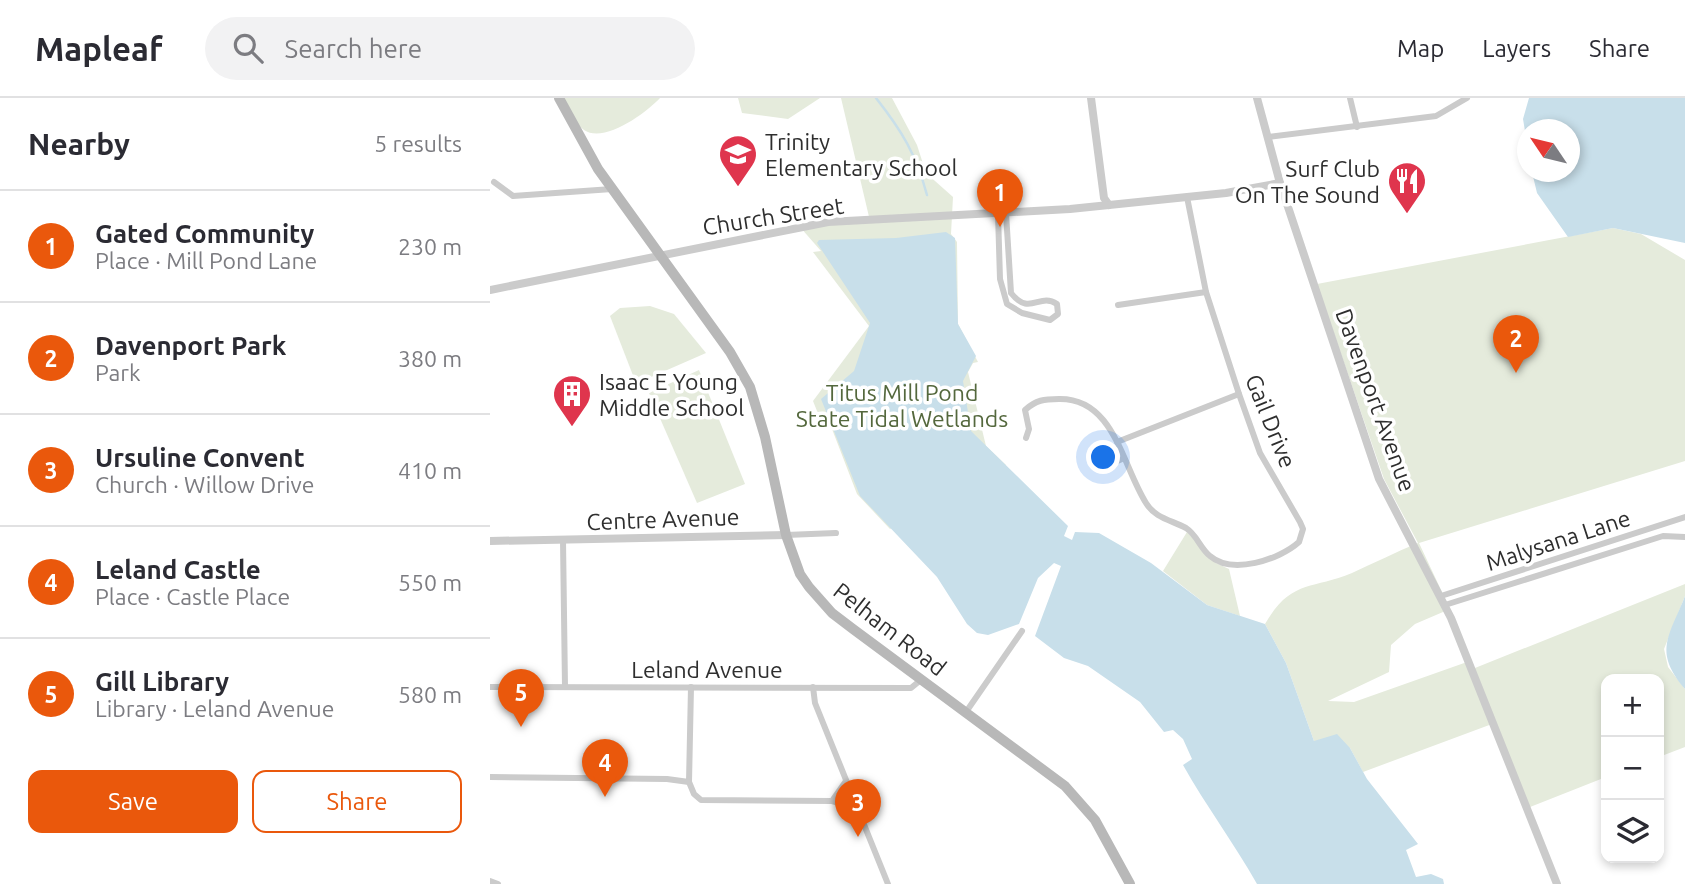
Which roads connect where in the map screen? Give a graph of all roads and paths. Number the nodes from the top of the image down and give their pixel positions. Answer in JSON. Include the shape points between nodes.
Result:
{"nodes":[{"id":1,"x":559,"y":98,"type":"edge"},
{"id":2,"x":1091,"y":98,"type":"edge"},
{"id":3,"x":1257,"y":98,"type":"edge"},
{"id":4,"x":1350,"y":98,"type":"edge"},
{"id":5,"x":1467,"y":98,"type":"edge"},
{"id":6,"x":1357,"y":127,"type":"junction"},
{"id":7,"x":1268,"y":137,"type":"junction"},
{"id":8,"x":494,"y":182,"type":"dead end"},
{"id":9,"x":1280,"y":183,"type":"junction"},
{"id":10,"x":612,"y":188,"type":"junction"},
{"id":11,"x":1187,"y":197,"type":"junction"},
{"id":12,"x":1109,"y":205,"type":"junction"},
{"id":13,"x":1002,"y":214,"type":"junction"},
{"id":14,"x":660,"y":255,"type":"junction"},
{"id":15,"x":490,"y":290,"type":"edge"},
{"id":16,"x":1206,"y":292,"type":"junction"},
{"id":17,"x":1118,"y":305,"type":"dead end"},
{"id":18,"x":1239,"y":394,"type":"junction"},
{"id":19,"x":1026,"y":438,"type":"dead end"},
{"id":20,"x":1117,"y":442,"type":"junction"},
{"id":21,"x":1124,"y":458,"type":"junction"},
{"id":22,"x":1100,"y":469,"type":"dead end"},
{"id":23,"x":1685,"y":517,"type":"edge"},
{"id":24,"x":836,"y":533,"type":"dead end"},
{"id":25,"x":786,"y":535,"type":"junction"},
{"id":26,"x":1685,"y":537,"type":"edge"},
{"id":27,"x":563,"y":540,"type":"junction"},
{"id":28,"x":490,"y":541,"type":"edge"},
{"id":29,"x":1441,"y":596,"type":"junction"},
{"id":30,"x":1445,"y":605,"type":"junction"},
{"id":31,"x":1023,"y":631,"type":"dead end"},
{"id":32,"x":922,"y":679,"type":"junction"},
{"id":33,"x":490,"y":687,"type":"edge"},
{"id":34,"x":565,"y":687,"type":"junction"},
{"id":35,"x":691,"y":687,"type":"junction"},
{"id":36,"x":813,"y":687,"type":"junction"},
{"id":37,"x":966,"y":712,"type":"junction"},
{"id":38,"x":490,"y":777,"type":"edge"},
{"id":39,"x":846,"y":781,"type":"junction"},
{"id":40,"x":689,"y":782,"type":"junction"},
{"id":41,"x":832,"y":801,"type":"junction"},
{"id":42,"x":858,"y":810,"type":"junction"},
{"id":43,"x":490,"y":881,"type":"edge"},
{"id":44,"x":887,"y":883,"type":"edge"},
{"id":45,"x":498,"y":884,"type":"edge"},
{"id":46,"x":1130,"y":884,"type":"edge"},
{"id":47,"x":1558,"y":884,"type":"edge"}],
"edges":[{"from":1,"to":10,"type":"main road","name":"Pelham Road"},
{"from":2,"to":12,"type":"street"},
{"from":3,"to":7,"type":"street","name":"Davenport Avenue"},
{"from":4,"to":6,"type":"street"},
{"from":5,"to":6,"type":"street","via":[[1436,117]]},
{"from":6,"to":7,"type":"street"},
{"from":7,"to":9,"type":"street","name":"Davenport Avenue"},
{"from":8,"to":10,"type":"street","via":[[513,196]]},
{"from":9,"to":11,"type":"street"},
{"from":9,"to":29,"type":"street","name":"Davenport Avenue","via":[[1379,479]]},
{"from":10,"to":14,"type":"main road","name":"Pelham Road"},
{"from":11,"to":12,"type":"street"},
{"from":11,"to":16,"type":"street","name":"Gail Drive"},
{"from":12,"to":13,"type":"street","name":"Church Street"},
{"from":13,"to":13,"type":"street","via":[[1000,279],[1007,304],[1050,320],[1058,314],[1057,304],[1045,300],[1033,306],[1023,304],[1011,293]]},
{"from":13,"to":14,"type":"street","name":"Church Street","via":[[828,222]]},
{"from":14,"to":15,"type":"street","name":"Church Street"},
{"from":14,"to":25,"type":"main road","name":"Pelham Road","via":[[750,387]]},
{"from":16,"to":17,"type":"street"},
{"from":16,"to":18,"type":"street","name":"Gail Drive"},
{"from":18,"to":20,"type":"street"},
{"from":18,"to":21,"type":"street","name":"Gail Drive","via":[[1260,453],[1300,522],[1302,536],[1294,547],[1247,566],[1221,563],[1185,528],[1153,512]]},
{"from":19,"to":20,"type":"street","name":"Gail Drive","via":[[1025,410],[1035,401],[1074,398],[1098,412]]},
{"from":20,"to":21,"type":"street","name":"Gail Drive"},
{"from":21,"to":22,"type":"street"},
{"from":23,"to":29,"type":"street","name":"Malysana Lane"},
{"from":24,"to":25,"type":"street","name":"Centre Avenue"},
{"from":25,"to":27,"type":"street","name":"Centre Avenue"},
{"from":25,"to":32,"type":"main road","name":"Pelham Road","via":[[800,574],[820,600]]},
{"from":26,"to":30,"type":"street","name":"Malysana Lane","via":[[1663,536]]},
{"from":27,"to":28,"type":"street","name":"Centre Avenue"},
{"from":27,"to":34,"type":"street"},
{"from":29,"to":30,"type":"street","name":"Davenport Avenue"},
{"from":30,"to":47,"type":"street","name":"Davenport Avenue"},
{"from":31,"to":37,"type":"street"},
{"from":32,"to":36,"type":"street","name":"Leland Avenue","via":[[911,688]]},
{"from":32,"to":37,"type":"main road","name":"Pelham Road"},
{"from":33,"to":34,"type":"street","name":"Leland Avenue"},
{"from":34,"to":35,"type":"street","name":"Leland Avenue"},
{"from":35,"to":36,"type":"street","name":"Leland Avenue"},
{"from":35,"to":40,"type":"street"},
{"from":36,"to":39,"type":"street"},
{"from":37,"to":46,"type":"main road","name":"Pelham Road","via":[[1040,764],[1082,803]]},
{"from":38,"to":40,"type":"street"},
{"from":39,"to":41,"type":"street"},
{"from":39,"to":42,"type":"street"},
{"from":40,"to":41,"type":"street","via":[[694,794],[711,803]]},
{"from":41,"to":42,"type":"street"},
{"from":42,"to":44,"type":"street"},
{"from":43,"to":45,"type":"street"}]}
